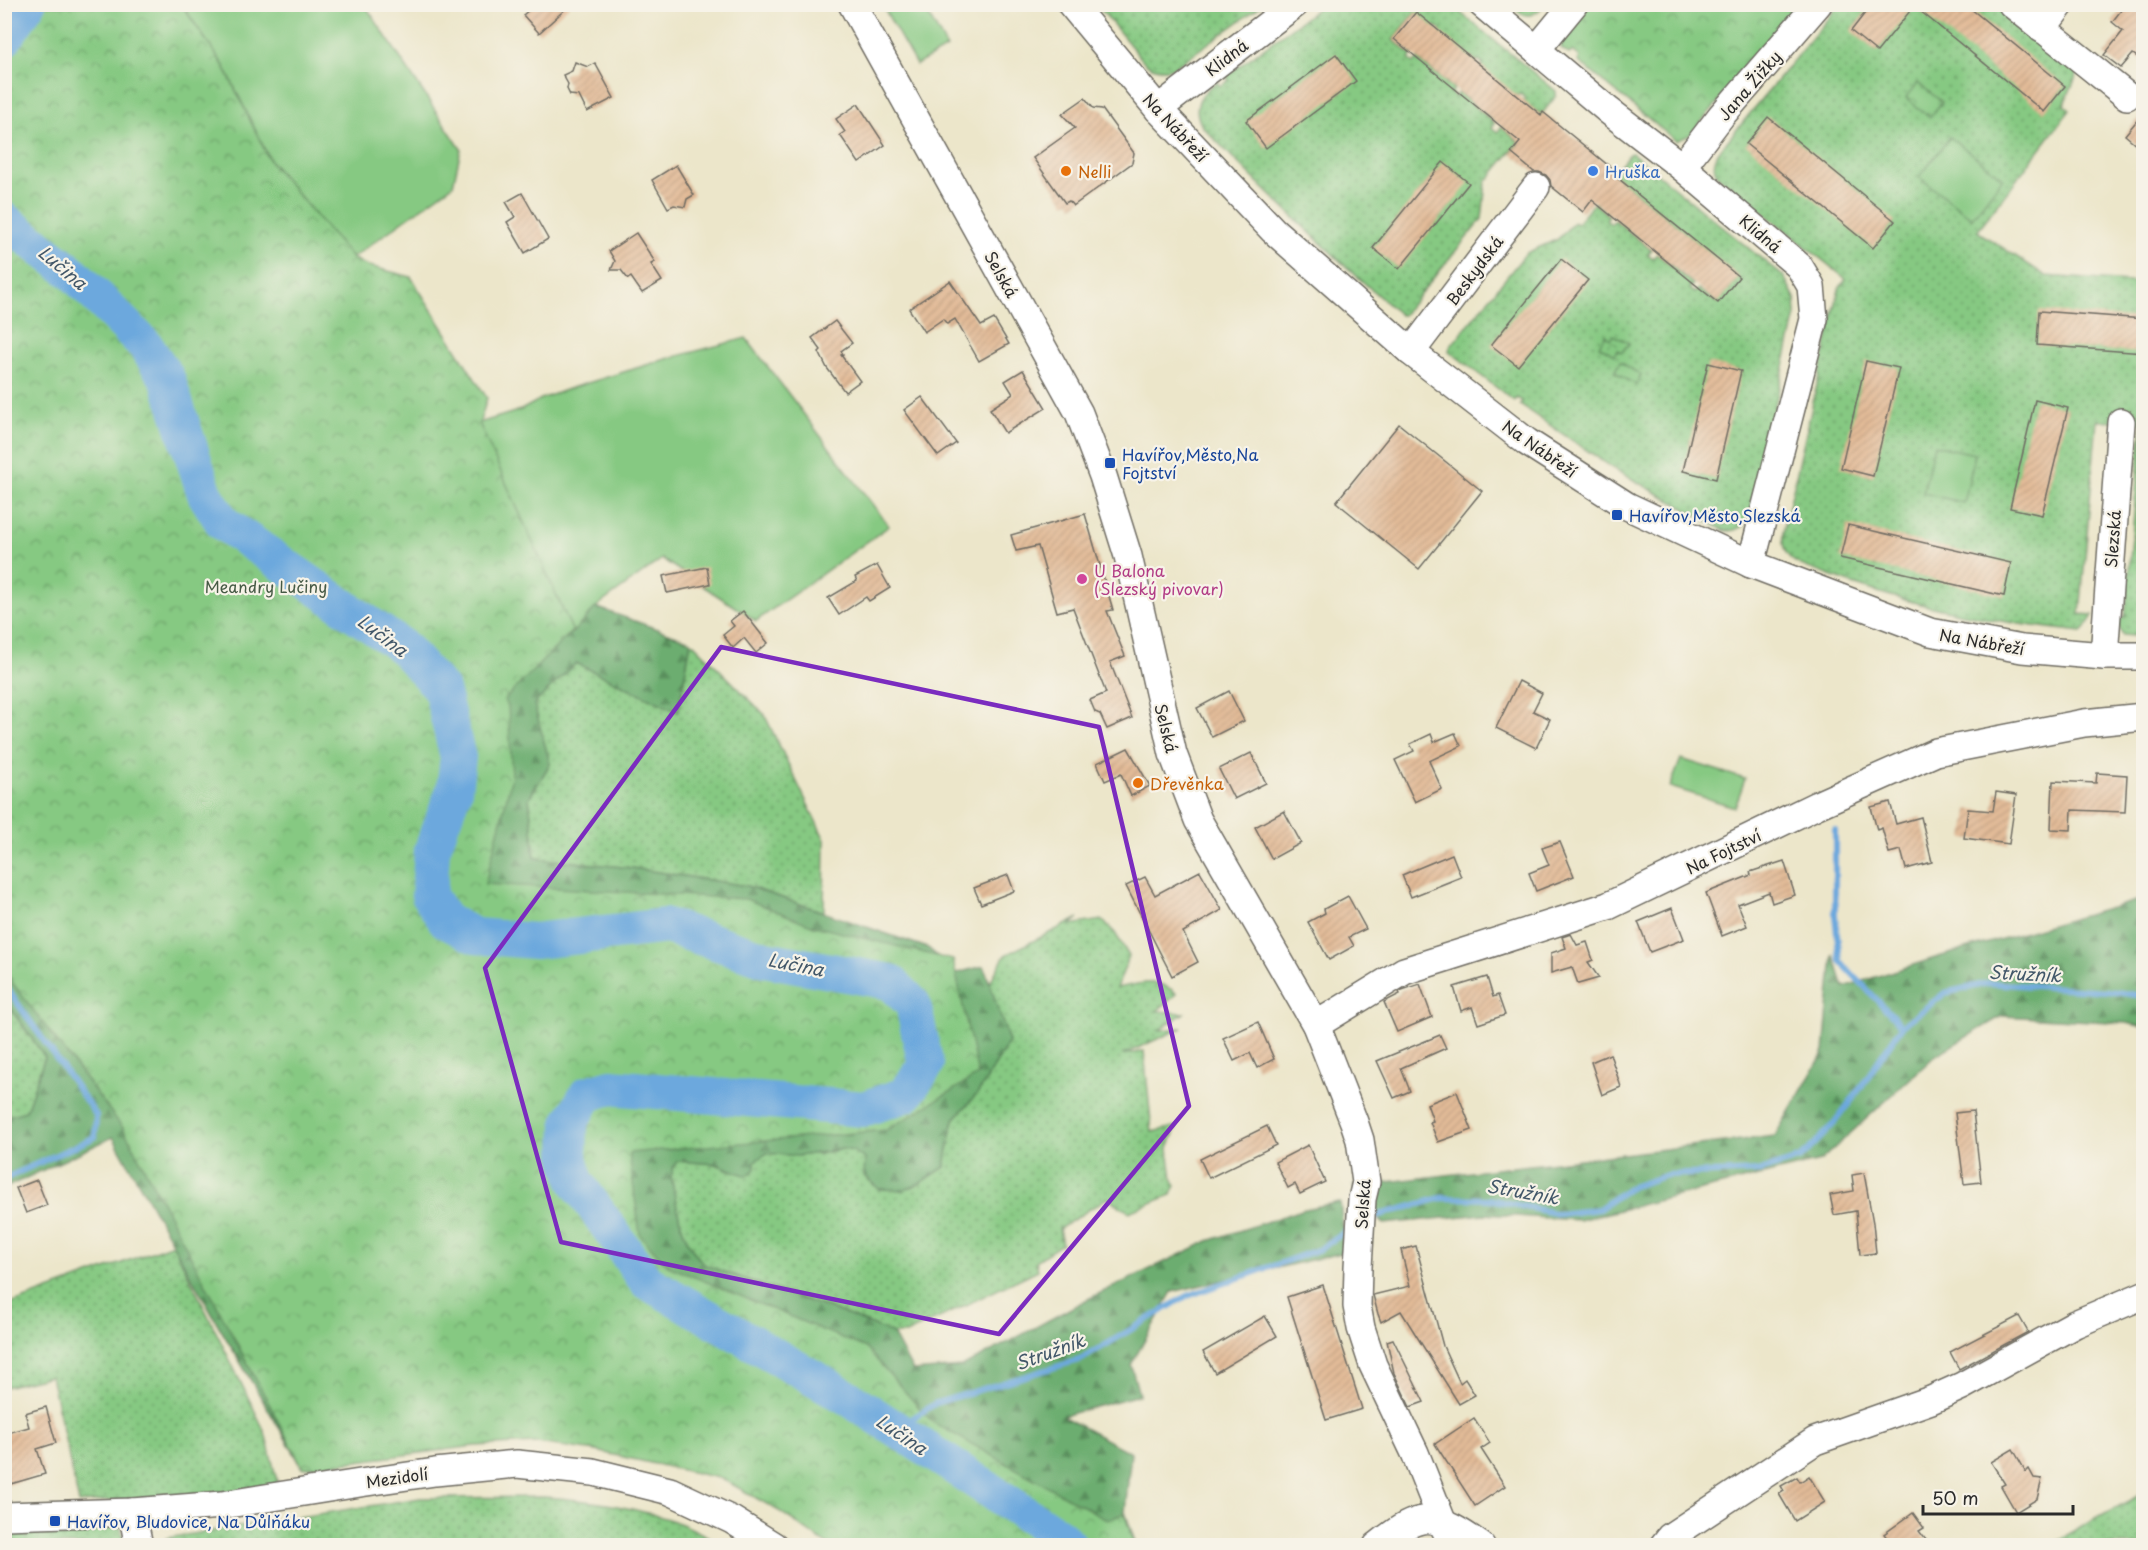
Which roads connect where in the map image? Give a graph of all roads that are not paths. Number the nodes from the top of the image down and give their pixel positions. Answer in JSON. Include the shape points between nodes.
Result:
{"nodes":[{"id":1,"x":852,"y":4,"type":"edge"},
{"id":2,"x":1071,"y":4,"type":"edge"},
{"id":3,"x":1295,"y":4,"type":"edge"},
{"id":4,"x":1482,"y":4,"type":"edge"},
{"id":5,"x":1574,"y":4,"type":"edge"},
{"id":6,"x":1818,"y":4,"type":"edge"},
{"id":7,"x":2012,"y":4,"type":"edge"},
{"id":8,"x":2061,"y":4,"type":"edge"},
{"id":9,"x":2042,"y":29,"type":"junction"},
{"id":10,"x":1537,"y":49,"type":"junction"},
{"id":11,"x":2127,"y":96,"type":"dead end"},
{"id":12,"x":1158,"y":109,"type":"junction"},
{"id":13,"x":1682,"y":167,"type":"junction"},
{"id":14,"x":1536,"y":187,"type":"dead end"},
{"id":15,"x":1412,"y":352,"type":"junction"},
{"id":16,"x":2121,"y":422,"type":"dead end"},
{"id":17,"x":1751,"y":564,"type":"junction"},
{"id":18,"x":2104,"y":656,"type":"junction"},
{"id":19,"x":2144,"y":656,"type":"edge"},
{"id":20,"x":2144,"y":717,"type":"edge"},
{"id":21,"x":1316,"y":1025,"type":"junction"},
{"id":22,"x":2144,"y":1295,"type":"edge"},
{"id":23,"x":132,"y":1512,"type":"junction"},
{"id":24,"x":4,"y":1516,"type":"edge"},
{"id":25,"x":1448,"y":1534,"type":"edge"},
{"id":26,"x":139,"y":1545,"type":"edge"},
{"id":27,"x":774,"y":1545,"type":"edge"},
{"id":28,"x":1377,"y":1545,"type":"edge"},
{"id":29,"x":1481,"y":1545,"type":"edge"},
{"id":30,"x":1663,"y":1545,"type":"edge"}],
"edges":[{"from":1,"to":21,"type":"street","name":"Selská","via":[[1079,413],[1128,556],[1173,754],[1198,820]]},
{"from":2,"to":12,"type":"street","name":"Na Nábřeží"},
{"from":3,"to":12,"type":"street","name":"Klidná"},
{"from":4,"to":10,"type":"street","name":"Klidná"},
{"from":5,"to":10,"type":"street"},
{"from":6,"to":13,"type":"street","name":"Jana Žižky"},
{"from":7,"to":9,"type":"street"},
{"from":8,"to":9,"type":"street"},
{"from":9,"to":11,"type":"street"},
{"from":10,"to":13,"type":"street","name":"Klidná"},
{"from":12,"to":15,"type":"street","name":"Na Nábřeží","via":[[1273,230]]},
{"from":13,"to":17,"type":"street","name":"Klidná","via":[[1799,266],[1812,286],[1814,319]]},
{"from":14,"to":15,"type":"street","name":"Beskydská"},
{"from":15,"to":17,"type":"street","name":"Na Nábřeží","via":[[1527,442],[1628,506]]},
{"from":16,"to":18,"type":"street","name":"Slezská"},
{"from":17,"to":18,"type":"street","name":"Na Nábřeží","via":[[1930,632],[2022,649]]},
{"from":18,"to":19,"type":"street","name":"Na Nábřeží"},
{"from":20,"to":21,"type":"street","name":"Na Fojtství","via":[[2084,723],[1936,752],[1608,906],[1404,971]]},
{"from":21,"to":25,"type":"street","name":"Selská","via":[[1360,1140],[1366,1182],[1358,1306],[1366,1348]]},
{"from":22,"to":30,"type":"street","via":[[2075,1324],[1931,1400],[1815,1442]]},
{"from":23,"to":24,"type":"street","name":"Mezidolí"},
{"from":23,"to":26,"type":"street"},
{"from":23,"to":27,"type":"street","name":"Mezidolí","via":[[222,1505],[360,1482],[517,1464],[593,1472],[669,1491],[732,1520]]},
{"from":25,"to":28,"type":"street","via":[[1423,1519]]},
{"from":25,"to":29,"type":"street"}]}
